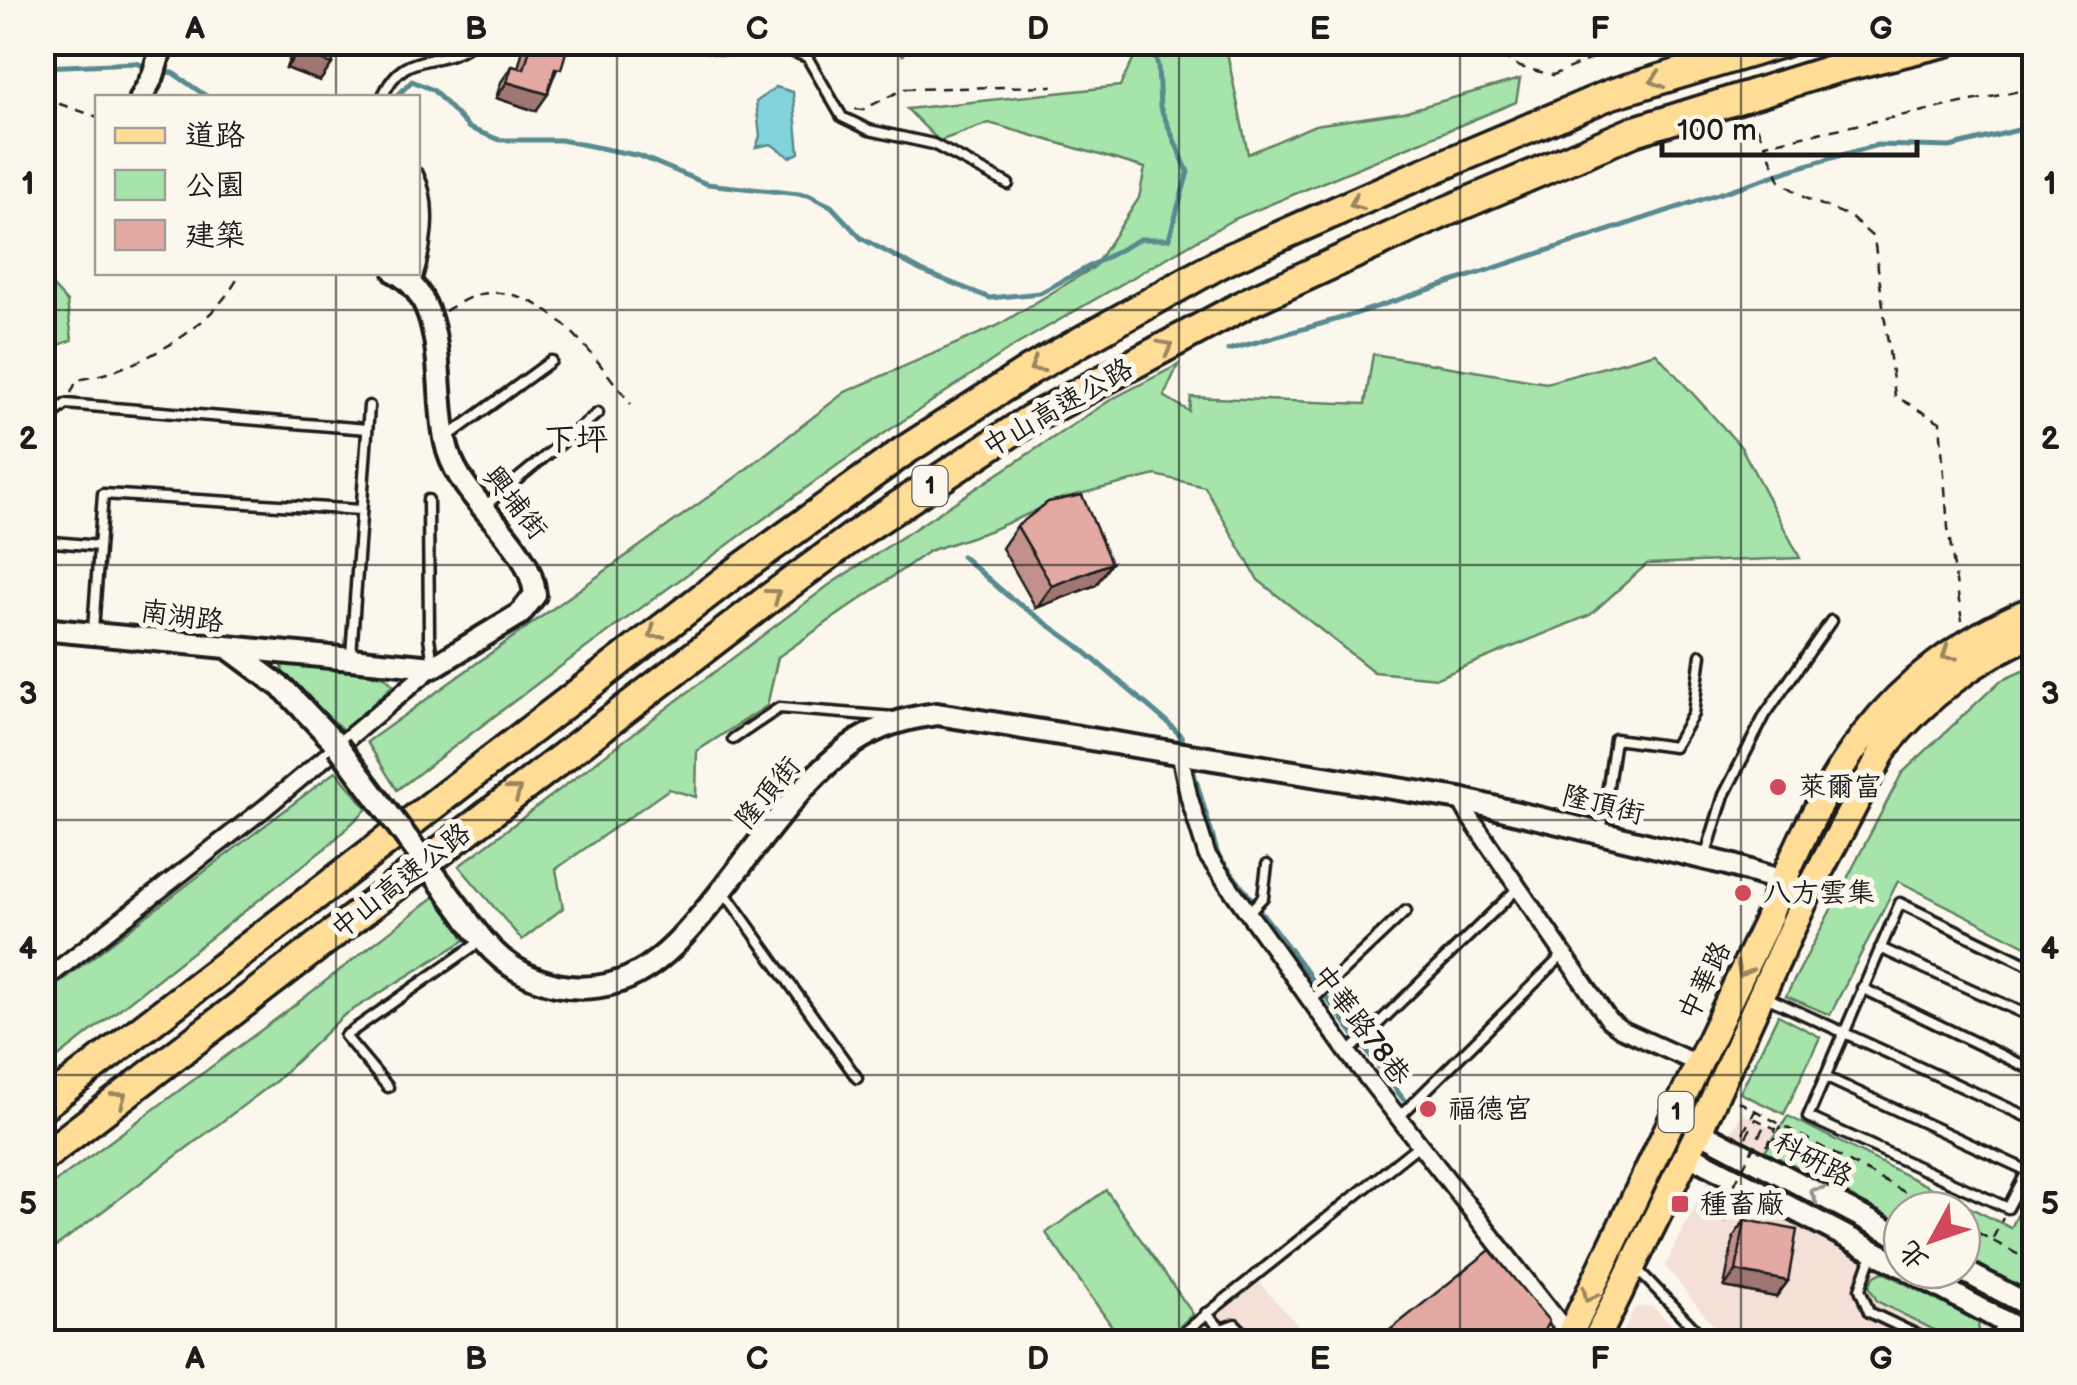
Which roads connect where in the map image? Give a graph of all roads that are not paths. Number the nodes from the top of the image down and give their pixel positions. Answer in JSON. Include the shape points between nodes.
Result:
{"nodes":[{"id":1,"x":474,"y":42,"type":"edge"},
{"id":2,"x":688,"y":42,"type":"edge"},
{"id":3,"x":1784,"y":42,"type":"edge"},
{"id":4,"x":1945,"y":42,"type":"edge"},
{"id":5,"x":158,"y":60,"type":"edge"},
{"id":6,"x":142,"y":95,"type":"edge"},
{"id":7,"x":384,"y":95,"type":"edge"},
{"id":8,"x":420,"y":179,"type":"edge"},
{"id":9,"x":1008,"y":184,"type":"dead end"},
{"id":10,"x":420,"y":270,"type":"edge"},
{"id":11,"x":399,"y":275,"type":"edge"},
{"id":12,"x":418,"y":275,"type":"edge"},
{"id":13,"x":414,"y":286,"type":"junction"},
{"id":14,"x":552,"y":361,"type":"dead end"},
{"id":15,"x":369,"y":406,"type":"dead end"},
{"id":16,"x":598,"y":413,"type":"dead end"},
{"id":17,"x":42,"y":423,"type":"edge"},
{"id":18,"x":368,"y":429,"type":"junction"},
{"id":19,"x":445,"y":438,"type":"junction"},
{"id":20,"x":428,"y":500,"type":"dead end"},
{"id":21,"x":482,"y":509,"type":"junction"},
{"id":22,"x":362,"y":510,"type":"junction"},
{"id":23,"x":42,"y":541,"type":"edge"},
{"id":24,"x":99,"y":546,"type":"junction"},
{"id":25,"x":2034,"y":609,"type":"edge"},
{"id":26,"x":1831,"y":621,"type":"dead end"},
{"id":27,"x":42,"y":630,"type":"edge"},
{"id":28,"x":92,"y":633,"type":"junction"},
{"id":29,"x":2034,"y":634,"type":"edge"},
{"id":30,"x":229,"y":648,"type":"junction"},
{"id":31,"x":1701,"y":654,"type":"dead end"},
{"id":32,"x":350,"y":659,"type":"junction"},
{"id":33,"x":433,"y":667,"type":"junction"},
{"id":34,"x":908,"y":718,"type":"junction"},
{"id":35,"x":733,"y":739,"type":"dead end"},
{"id":36,"x":338,"y":746,"type":"junction"},
{"id":37,"x":1180,"y":754,"type":"junction"},
{"id":38,"x":1460,"y":799,"type":"junction"},
{"id":39,"x":1601,"y":833,"type":"junction"},
{"id":40,"x":1704,"y":859,"type":"junction"},
{"id":41,"x":1267,"y":865,"type":"dead end"},
{"id":42,"x":1782,"y":881,"type":"junction"},
{"id":43,"x":1518,"y":888,"type":"junction"},
{"id":44,"x":723,"y":889,"type":"junction"},
{"id":45,"x":1808,"y":892,"type":"junction"},
{"id":46,"x":1406,"y":911,"type":"dead end"},
{"id":47,"x":462,"y":913,"type":"joint"},
{"id":48,"x":1248,"y":913,"type":"junction"},
{"id":49,"x":481,"y":941,"type":"junction"},
{"id":50,"x":1880,"y":948,"type":"junction"},
{"id":51,"x":1564,"y":954,"type":"junction"},
{"id":52,"x":2034,"y":968,"type":"edge"},
{"id":53,"x":42,"y":982,"type":"edge"},
{"id":54,"x":1862,"y":988,"type":"junction"},
{"id":55,"x":1761,"y":994,"type":"junction"},
{"id":56,"x":1312,"y":1000,"type":"junction"},
{"id":57,"x":2034,"y":1018,"type":"edge"},
{"id":58,"x":1844,"y":1032,"type":"junction"},
{"id":59,"x":1348,"y":1053,"type":"junction"},
{"id":60,"x":1698,"y":1064,"type":"junction"},
{"id":61,"x":2034,"y":1071,"type":"edge"},
{"id":62,"x":1824,"y":1077,"type":"junction"},
{"id":63,"x":857,"y":1078,"type":"dead end"},
{"id":64,"x":388,"y":1087,"type":"dead end"},
{"id":65,"x":42,"y":1106,"type":"edge"},
{"id":66,"x":1399,"y":1117,"type":"junction"},
{"id":67,"x":2034,"y":1120,"type":"edge"},
{"id":68,"x":1694,"y":1142,"type":"junction"},
{"id":69,"x":1420,"y":1144,"type":"junction"},
{"id":70,"x":42,"y":1158,"type":"edge"},
{"id":71,"x":2034,"y":1158,"type":"edge"},
{"id":72,"x":2028,"y":1172,"type":"junction"},
{"id":73,"x":1858,"y":1215,"type":"junction"},
{"id":74,"x":1882,"y":1228,"type":"edge"},
{"id":75,"x":1848,"y":1238,"type":"junction"},
{"id":76,"x":1874,"y":1251,"type":"junction"},
{"id":77,"x":1610,"y":1252,"type":"junction"},
{"id":78,"x":1882,"y":1255,"type":"edge"},
{"id":79,"x":1634,"y":1265,"type":"junction"},
{"id":80,"x":1982,"y":1281,"type":"edge"},
{"id":81,"x":1946,"y":1290,"type":"edge"},
{"id":82,"x":2034,"y":1308,"type":"edge"},
{"id":83,"x":1206,"y":1312,"type":"junction"},
{"id":84,"x":2004,"y":1322,"type":"junction"},
{"id":85,"x":2034,"y":1338,"type":"edge"},
{"id":86,"x":1580,"y":1341,"type":"edge"},
{"id":87,"x":1172,"y":1342,"type":"edge"},
{"id":88,"x":1252,"y":1342,"type":"edge"},
{"id":89,"x":1707,"y":1342,"type":"edge"},
{"id":90,"x":1932,"y":1342,"type":"edge"},
{"id":91,"x":1991,"y":1342,"type":"edge"}],
"edges":[{"from":1,"to":7,"type":"lane","via":[[462,52],[401,67]]},
{"from":2,"to":9,"type":"lane","via":[[722,49],[775,45],[807,57],[842,117],[933,144]]},
{"from":3,"to":65,"type":"highway","name":"中山高速公路","number":"1","one_way":true,"via":[[1611,94],[1400,183],[1224,261],[1030,370],[728,578]]},
{"from":70,"to":4,"type":"highway","name":"中山高速公路","number":"1","one_way":true,"via":[[767,600],[1031,419],[1249,302],[1635,131]]},
{"from":5,"to":6,"type":"street"},
{"from":8,"to":10,"type":"lane","via":[[427,196]]},
{"from":11,"to":13,"type":"street","name":"興埔街"},
{"from":12,"to":13,"type":"lane"},
{"from":13,"to":19,"type":"street","name":"興埔街","via":[[430,314]]},
{"from":14,"to":19,"type":"lane"},
{"from":15,"to":18,"type":"lane"},
{"from":16,"to":21,"type":"lane"},
{"from":17,"to":18,"type":"lane","via":[[66,404]]},
{"from":18,"to":22,"type":"lane"},
{"from":19,"to":21,"type":"street","name":"興埔街","via":[[459,477]]},
{"from":20,"to":33,"type":"lane"},
{"from":21,"to":33,"type":"street","name":"興埔街","via":[[525,560],[535,594],[520,614]]},
{"from":22,"to":24,"type":"lane","via":[[103,494]]},
{"from":22,"to":32,"type":"lane"},
{"from":23,"to":24,"type":"lane"},
{"from":24,"to":28,"type":"lane"},
{"from":25,"to":42,"type":"main road","name":"中華路","number":"1","one_way":true,"via":[[1966,643],[1903,691],[1861,738]]},
{"from":26,"to":40,"type":"lane","via":[[1764,715],[1724,795]]},
{"from":27,"to":28,"type":"street","name":"南湖路"},
{"from":28,"to":30,"type":"street","name":"南湖路"},
{"from":29,"to":45,"type":"main road","name":"中華路","number":"1","via":[[1961,676],[1900,727]]},
{"from":30,"to":32,"type":"street"},
{"from":30,"to":36,"type":"street","name":"南湖路","via":[[285,690]]},
{"from":31,"to":39,"type":"lane","via":[[1693,714],[1674,747],[1615,739]]},
{"from":32,"to":33,"type":"street"},
{"from":33,"to":36,"type":"street","name":"興埔街"},
{"from":34,"to":35,"type":"lane","via":[[778,708]]},
{"from":34,"to":37,"type":"street","name":"隆頂街","via":[[979,718]]},
{"from":34,"to":44,"type":"street","name":"隆頂街","via":[[870,732],[830,762]]},
{"from":36,"to":47,"type":"street","name":"南湖路","bridge":true},
{"from":36,"to":53,"type":"street","name":"興埔街"},
{"from":37,"to":38,"type":"street","name":"隆頂街"},
{"from":37,"to":48,"type":"street","name":"中華路78巷","via":[[1207,856]]},
{"from":38,"to":39,"type":"street","name":"隆頂街"},
{"from":38,"to":43,"type":"street"},
{"from":39,"to":40,"type":"street","name":"隆頂街"},
{"from":40,"to":42,"type":"street","name":"隆頂街"},
{"from":41,"to":48,"type":"lane","via":[[1263,898]]},
{"from":42,"to":45,"type":"street","name":"隆頂街"},
{"from":42,"to":60,"type":"main road","name":"中華路","number":"1","one_way":true},
{"from":43,"to":51,"type":"street"},
{"from":43,"to":59,"type":"lane"},
{"from":44,"to":49,"type":"street","name":"隆頂街","via":[[659,959],[611,984],[539,981]]},
{"from":44,"to":63,"type":"lane"},
{"from":45,"to":55,"type":"main road","name":"中華路","number":"1"},
{"from":46,"to":56,"type":"lane"},
{"from":47,"to":49,"type":"street","name":"隆頂街"},
{"from":48,"to":56,"type":"street","name":"中華路78巷"},
{"from":49,"to":64,"type":"lane","via":[[344,1036]]},
{"from":50,"to":52,"type":"lane","via":[[1900,903]]},
{"from":50,"to":54,"type":"lane"},
{"from":50,"to":57,"type":"lane"},
{"from":51,"to":60,"type":"street","via":[[1620,1029]]},
{"from":51,"to":66,"type":"lane"},
{"from":54,"to":58,"type":"lane"},
{"from":54,"to":61,"type":"lane"},
{"from":55,"to":58,"type":"lane"},
{"from":55,"to":68,"type":"main road","name":"中華路","number":"1"},
{"from":56,"to":59,"type":"street","name":"中華路78巷"},
{"from":58,"to":62,"type":"lane"},
{"from":58,"to":67,"type":"lane"},
{"from":59,"to":66,"type":"street","name":"中華路78巷"},
{"from":60,"to":77,"type":"main road","name":"中華路","number":"1"},
{"from":62,"to":72,"type":"lane"},
{"from":62,"to":72,"type":"lane","via":[[1808,1117],[2008,1208]]},
{"from":66,"to":69,"type":"street","name":"中華路78巷"},
{"from":73,"to":68,"type":"street","name":"科研路","one_way":true},
{"from":68,"to":75,"type":"street","name":"科研路"},
{"from":68,"to":79,"type":"main road","name":"中華路","number":"1"},
{"from":69,"to":83,"type":"lane"},
{"from":69,"to":86,"type":"street","name":"中華路78巷"},
{"from":71,"to":72,"type":"lane"},
{"from":73,"to":74,"type":"street","name":"科研路"},
{"from":73,"to":75,"type":"lane"},
{"from":75,"to":76,"type":"street","name":"科研路"},
{"from":76,"to":78,"type":"street","name":"科研路"},
{"from":76,"to":90,"type":"lane","via":[[1860,1290],[1869,1312]]},
{"from":77,"to":79,"type":"lane"},
{"from":77,"to":86,"type":"main road","name":"中華路","number":"1","one_way":true},
{"from":79,"to":86,"type":"main road","name":"中華路","number":"1"},
{"from":79,"to":89,"type":"lane"},
{"from":80,"to":82,"type":"street"},
{"from":81,"to":84,"type":"street"},
{"from":83,"to":87,"type":"lane"},
{"from":83,"to":88,"type":"lane","via":[[1221,1328],[1235,1324]]},
{"from":84,"to":85,"type":"street"},
{"from":84,"to":91,"type":"lane"}]}
